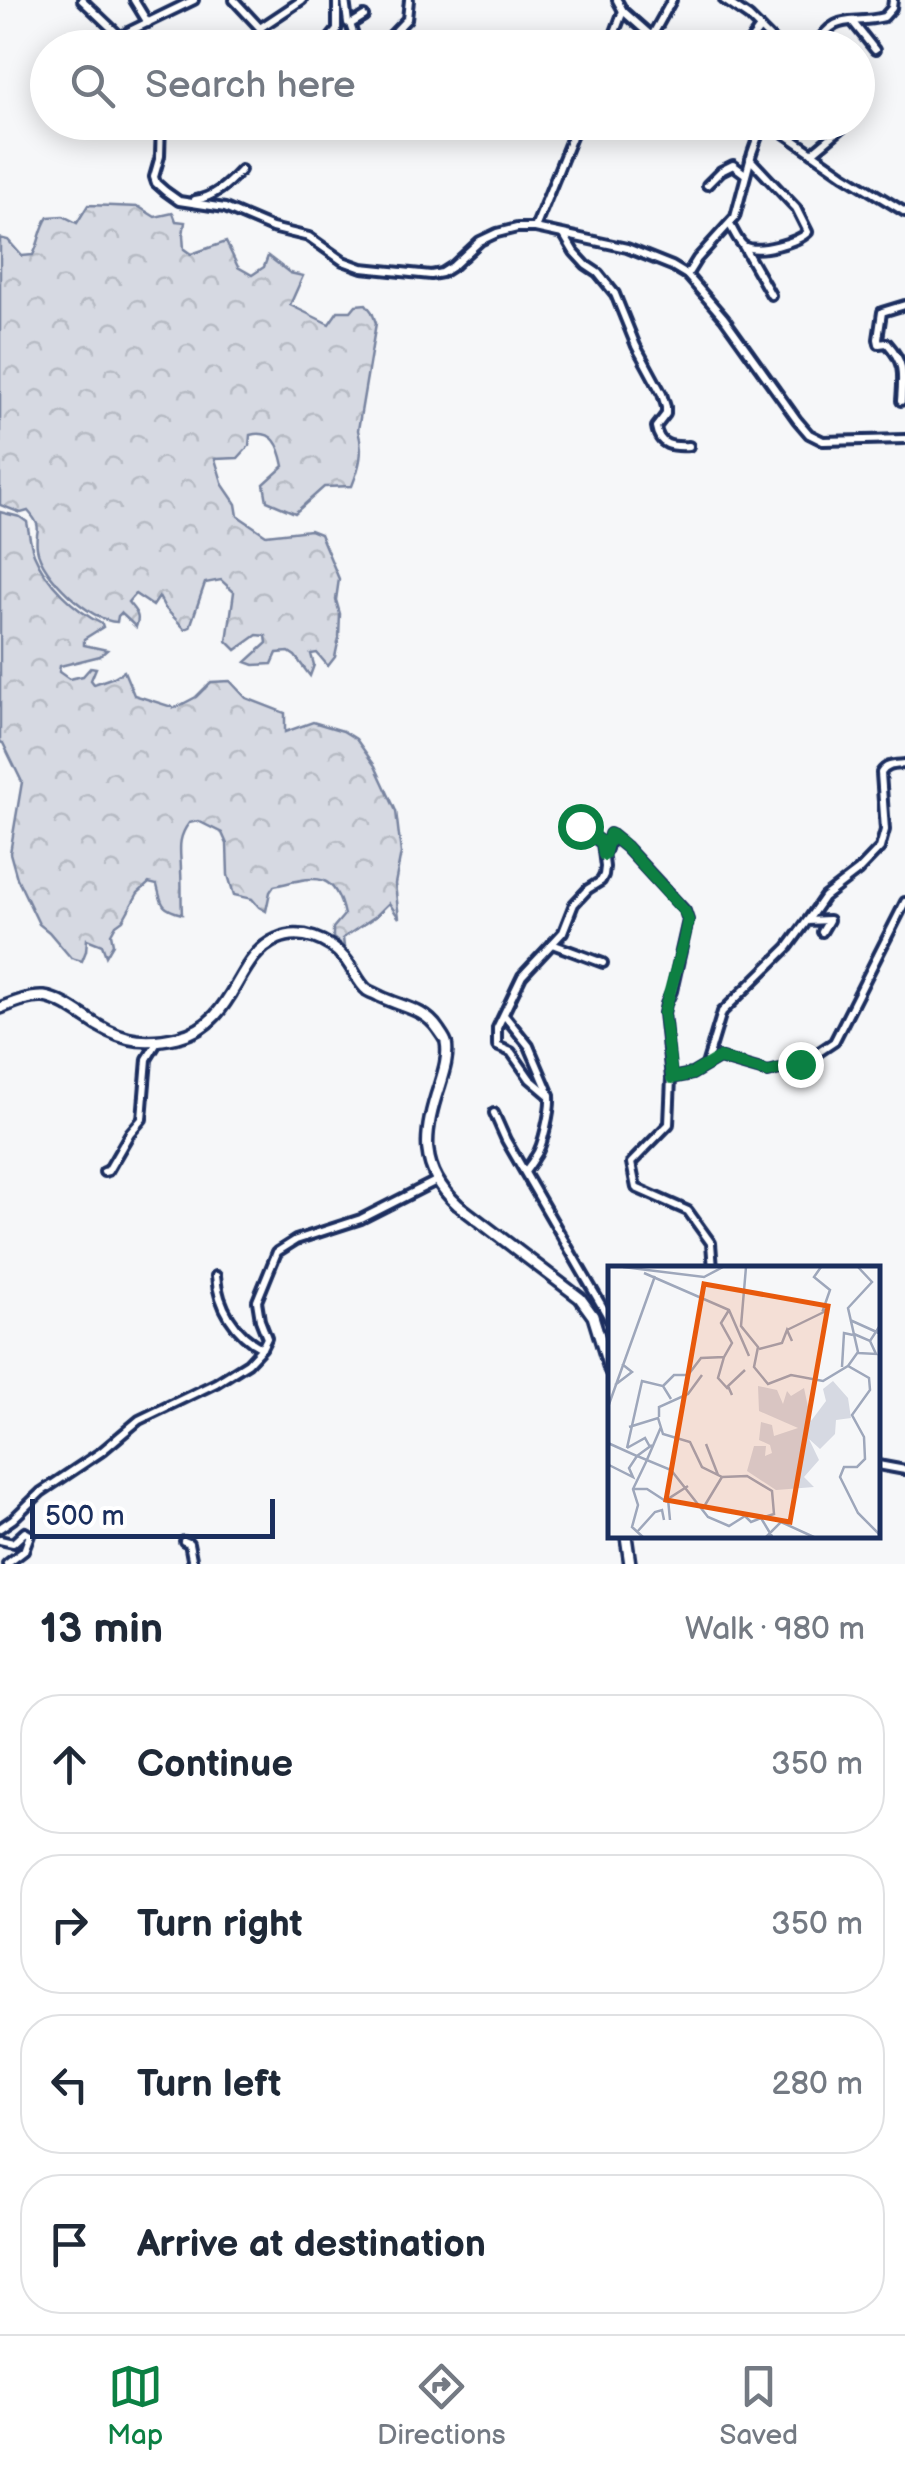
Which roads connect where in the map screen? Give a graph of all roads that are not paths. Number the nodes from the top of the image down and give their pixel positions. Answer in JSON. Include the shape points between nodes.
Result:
{"nodes":[{"id":1,"x":82,"y":0,"type":"edge"},
{"id":2,"x":134,"y":0,"type":"edge"},
{"id":3,"x":194,"y":0,"type":"edge"},
{"id":4,"x":234,"y":0,"type":"edge"},
{"id":5,"x":302,"y":0,"type":"edge"},
{"id":6,"x":337,"y":0,"type":"edge"},
{"id":7,"x":345,"y":0,"type":"edge"},
{"id":8,"x":409,"y":0,"type":"edge"},
{"id":9,"x":617,"y":0,"type":"edge"},
{"id":10,"x":672,"y":0,"type":"edge"},
{"id":11,"x":724,"y":0,"type":"edge"},
{"id":12,"x":893,"y":0,"type":"edge"},
{"id":13,"x":623,"y":11,"type":"junction"},
{"id":14,"x":364,"y":16,"type":"dead end"},
{"id":15,"x":852,"y":20,"type":"junction"},
{"id":16,"x":148,"y":23,"type":"junction"},
{"id":17,"x":350,"y":24,"type":"junction"},
{"id":18,"x":260,"y":28,"type":"joint"},
{"id":19,"x":760,"y":28,"type":"edge"},
{"id":20,"x":112,"y":30,"type":"edge"},
{"id":21,"x":132,"y":30,"type":"edge"},
{"id":22,"x":337,"y":30,"type":"edge"},
{"id":23,"x":352,"y":30,"type":"edge"},
{"id":24,"x":398,"y":30,"type":"edge"},
{"id":25,"x":615,"y":30,"type":"edge"},
{"id":26,"x":645,"y":30,"type":"edge"},
{"id":27,"x":655,"y":30,"type":"edge"},
{"id":28,"x":827,"y":30,"type":"edge"},
{"id":29,"x":859,"y":30,"type":"edge"},
{"id":30,"x":160,"y":140,"type":"edge"},
{"id":31,"x":570,"y":140,"type":"edge"},
{"id":32,"x":758,"y":140,"type":"edge"},
{"id":33,"x":792,"y":140,"type":"edge"},
{"id":34,"x":828,"y":140,"type":"edge"},
{"id":35,"x":812,"y":153,"type":"junction"},
{"id":36,"x":750,"y":159,"type":"junction"},
{"id":37,"x":241,"y":170,"type":"dead end"},
{"id":38,"x":746,"y":175,"type":"junction"},
{"id":39,"x":708,"y":185,"type":"dead end"},
{"id":40,"x":208,"y":201,"type":"junction"},
{"id":41,"x":905,"y":212,"type":"edge"},
{"id":42,"x":730,"y":225,"type":"junction"},
{"id":43,"x":536,"y":228,"type":"junction"},
{"id":44,"x":564,"y":234,"type":"junction"},
{"id":45,"x":742,"y":245,"type":"junction"},
{"id":46,"x":686,"y":275,"type":"junction"},
{"id":47,"x":771,"y":295,"type":"dead end"},
{"id":48,"x":905,"y":306,"type":"edge"},
{"id":49,"x":901,"y":402,"type":"dead end"},
{"id":50,"x":905,"y":439,"type":"edge"},
{"id":51,"x":689,"y":446,"type":"dead end"},
{"id":52,"x":905,"y":764,"type":"edge"},
{"id":53,"x":570,"y":820,"type":"dead end"},
{"id":54,"x":604,"y":855,"type":"junction"},
{"id":55,"x":905,"y":902,"type":"edge"},
{"id":56,"x":807,"y":920,"type":"junction"},
{"id":57,"x":822,"y":932,"type":"dead end"},
{"id":58,"x":552,"y":944,"type":"junction"},
{"id":59,"x":603,"y":963,"type":"dead end"},
{"id":60,"x":0,"y":1008,"type":"edge"},
{"id":61,"x":507,"y":1015,"type":"junction"},
{"id":62,"x":159,"y":1040,"type":"junction"},
{"id":63,"x":706,"y":1065,"type":"junction"},
{"id":64,"x":672,"y":1078,"type":"junction"},
{"id":65,"x":550,"y":1096,"type":"junction"},
{"id":66,"x":494,"y":1114,"type":"dead end"},
{"id":67,"x":104,"y":1172,"type":"dead end"},
{"id":68,"x":524,"y":1172,"type":"junction"},
{"id":69,"x":436,"y":1181,"type":"junction"},
{"id":70,"x":713,"y":1266,"type":"edge"},
{"id":71,"x":216,"y":1276,"type":"dead end"},
{"id":72,"x":606,"y":1312,"type":"junction"},
{"id":73,"x":594,"y":1316,"type":"junction"},
{"id":74,"x":608,"y":1316,"type":"edge"},
{"id":75,"x":262,"y":1348,"type":"junction"},
{"id":76,"x":608,"y":1364,"type":"edge"},
{"id":77,"x":880,"y":1464,"type":"edge"},
{"id":78,"x":905,"y":1470,"type":"edge"},
{"id":79,"x":0,"y":1528,"type":"edge"},
{"id":80,"x":626,"y":1539,"type":"edge"},
{"id":81,"x":0,"y":1540,"type":"edge"},
{"id":82,"x":184,"y":1541,"type":"dead end"},
{"id":83,"x":7,"y":1564,"type":"edge"},
{"id":84,"x":193,"y":1564,"type":"edge"},
{"id":85,"x":630,"y":1564,"type":"edge"}],
"edges":[{"from":1,"to":20,"type":"street"},
{"from":2,"to":16,"type":"street"},
{"from":3,"to":16,"type":"street"},
{"from":4,"to":18,"type":"street"},
{"from":5,"to":18,"type":"street"},
{"from":6,"to":22,"type":"street"},
{"from":7,"to":17,"type":"street"},
{"from":8,"to":24,"type":"street"},
{"from":9,"to":13,"type":"street"},
{"from":10,"to":27,"type":"street"},
{"from":11,"to":19,"type":"street"},
{"from":12,"to":15,"type":"street","via":[[884,17]]},
{"from":13,"to":25,"type":"street"},
{"from":13,"to":26,"type":"street"},
{"from":14,"to":17,"type":"street"},
{"from":15,"to":28,"type":"street"},
{"from":15,"to":29,"type":"street"},
{"from":16,"to":21,"type":"street"},
{"from":17,"to":23,"type":"street"},
{"from":30,"to":40,"type":"street","via":[[156,183],[179,201]]},
{"from":31,"to":43,"type":"street"},
{"from":32,"to":36,"type":"street"},
{"from":33,"to":35,"type":"street"},
{"from":34,"to":35,"type":"street"},
{"from":35,"to":41,"type":"street"},
{"from":36,"to":38,"type":"street"},
{"from":36,"to":45,"type":"street","via":[[796,208],[808,232],[786,244]]},
{"from":37,"to":40,"type":"street"},
{"from":38,"to":39,"type":"street","via":[[733,165]]},
{"from":38,"to":42,"type":"street"},
{"from":40,"to":43,"type":"street","via":[[309,238],[362,268],[431,275],[497,232]]},
{"from":42,"to":45,"type":"street"},
{"from":42,"to":46,"type":"street"},
{"from":43,"to":44,"type":"street"},
{"from":44,"to":46,"type":"street","via":[[627,248]]},
{"from":44,"to":51,"type":"street","via":[[611,286],[662,394],[666,414],[657,436],[672,447]]},
{"from":45,"to":47,"type":"street"},
{"from":46,"to":50,"type":"street","via":[[809,434],[823,441]]},
{"from":48,"to":49,"type":"street","via":[[882,312],[878,339],[891,345],[902,364]]},
{"from":52,"to":56,"type":"street","via":[[881,773],[880,848],[824,896]]},
{"from":53,"to":54,"type":"street","via":[[598,839]]},
{"from":54,"to":58,"type":"street","via":[[606,872],[574,904]]},
{"from":54,"to":64,"type":"street","via":[[610,834],[688,920],[664,1013]]},
{"from":55,"to":63,"type":"street","via":[[834,1042],[800,1064],[768,1072],[719,1058]]},
{"from":56,"to":57,"type":"street","via":[[829,920]]},
{"from":56,"to":63,"type":"street","via":[[722,1012]]},
{"from":58,"to":59,"type":"street"},
{"from":58,"to":61,"type":"street","via":[[522,976]]},
{"from":60,"to":62,"type":"main road","via":[[45,998],[126,1040]]},
{"from":61,"to":65,"type":"street"},
{"from":61,"to":65,"type":"street","via":[[497,1028],[497,1046],[511,1052]]},
{"from":62,"to":67,"type":"street","via":[[148,1058],[142,1119]]},
{"from":62,"to":69,"type":"main road","via":[[209,1023],[257,952],[278,938],[325,941],[367,991],[426,1014],[446,1041],[427,1138]]},
{"from":63,"to":64,"type":"street"},
{"from":64,"to":70,"type":"street","via":[[669,1124],[631,1163],[636,1188],[688,1210],[711,1242]]},
{"from":65,"to":68,"type":"street","via":[[540,1148]]},
{"from":66,"to":68,"type":"street"},
{"from":68,"to":72,"type":"street"},
{"from":69,"to":73,"type":"main road"},
{"from":69,"to":75,"type":"street","via":[[277,1252],[257,1297],[267,1338]]},
{"from":71,"to":75,"type":"street","via":[[224,1308],[242,1336]]},
{"from":72,"to":73,"type":"street"},
{"from":72,"to":74,"type":"street"},
{"from":73,"to":76,"type":"main road"},
{"from":75,"to":79,"type":"street","via":[[226,1378],[147,1415]]},
{"from":77,"to":78,"type":"street"},
{"from":80,"to":85,"type":"main road"},
{"from":81,"to":83,"type":"street","via":[[15,1543],[29,1533],[24,1550]]},
{"from":82,"to":84,"type":"street"}]}
